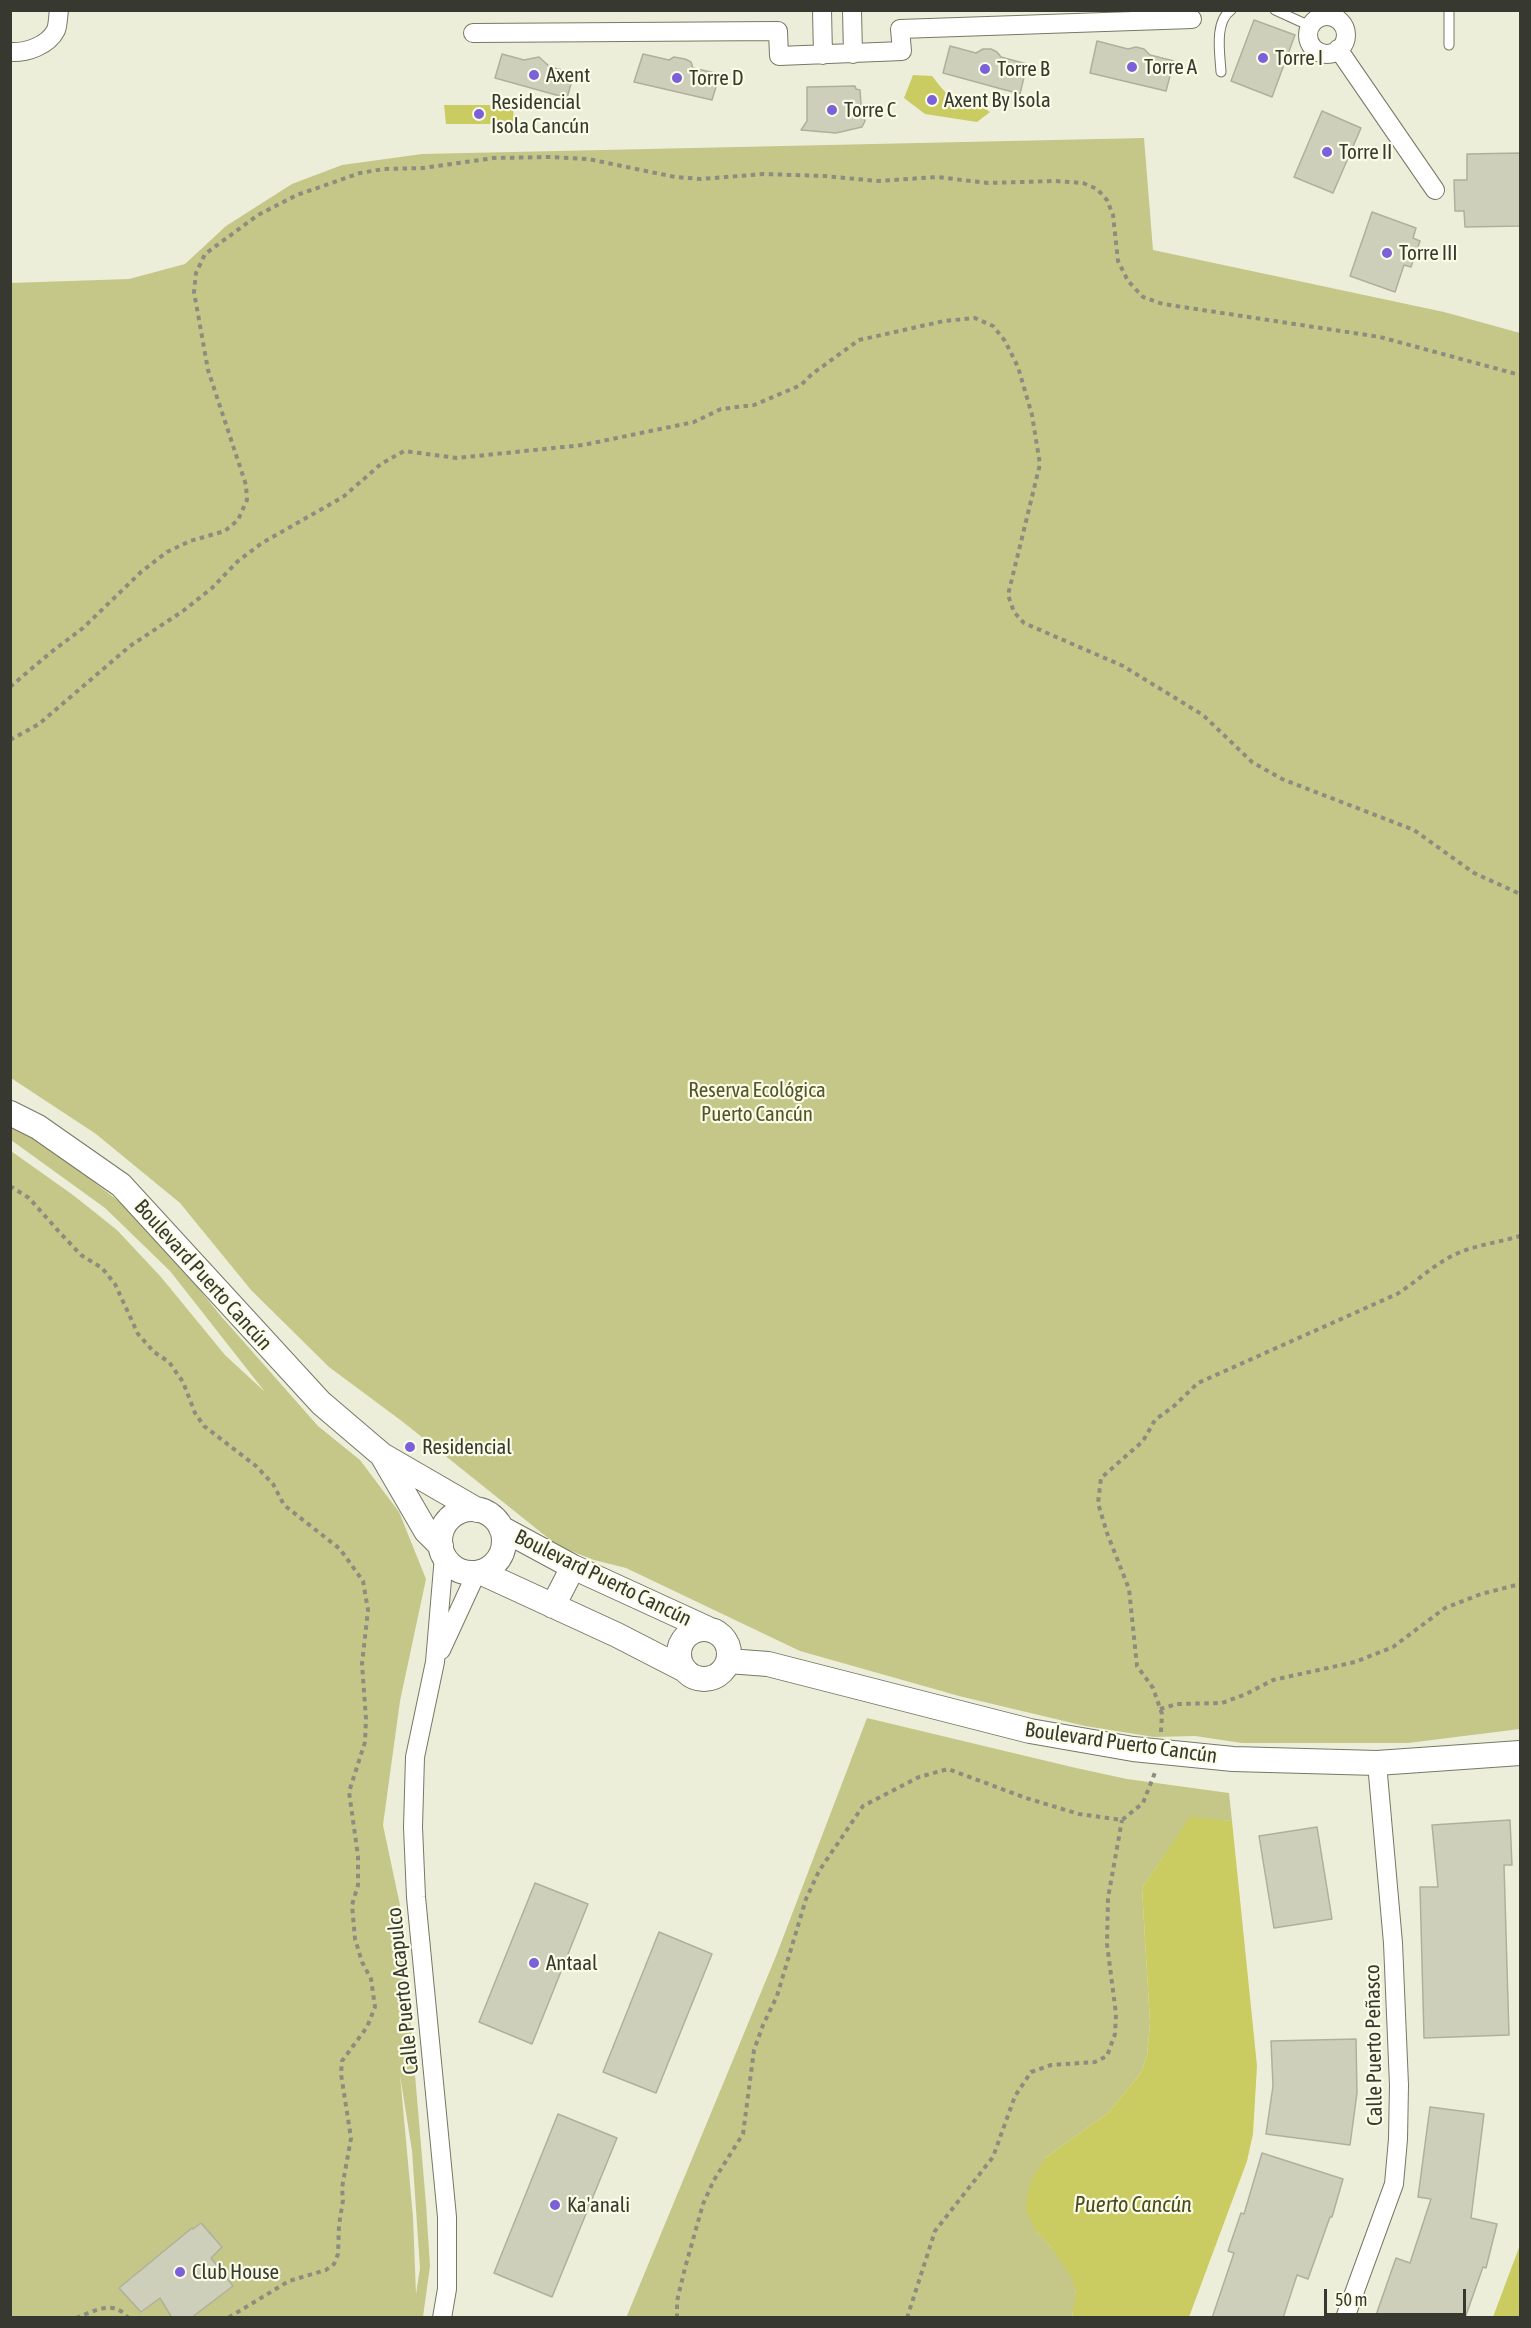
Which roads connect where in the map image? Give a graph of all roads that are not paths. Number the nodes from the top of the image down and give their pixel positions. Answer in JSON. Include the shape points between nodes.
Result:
{"nodes":[{"id":1,"x":59,"y":10,"type":"edge"},
{"id":2,"x":822,"y":10,"type":"edge"},
{"id":3,"x":852,"y":10,"type":"edge"},
{"id":4,"x":1231,"y":10,"type":"edge"},
{"id":5,"x":1275,"y":10,"type":"edge"},
{"id":6,"x":1449,"y":10,"type":"edge"},
{"id":7,"x":1320,"y":18,"type":"edge"},
{"id":8,"x":1192,"y":19,"type":"dead end"},
{"id":9,"x":474,"y":33,"type":"dead end"},
{"id":10,"x":1449,"y":45,"type":"dead end"},
{"id":11,"x":1338,"y":50,"type":"junction"},
{"id":12,"x":10,"y":52,"type":"edge"},
{"id":13,"x":853,"y":54,"type":"junction"},
{"id":14,"x":823,"y":55,"type":"junction"},
{"id":15,"x":1221,"y":72,"type":"dead end"},
{"id":16,"x":1435,"y":190,"type":"dead end"},
{"id":17,"x":10,"y":1113,"type":"edge"},
{"id":18,"x":382,"y":1455,"type":"junction"},
{"id":19,"x":477,"y":1510,"type":"junction"},
{"id":20,"x":501,"y":1528,"type":"junction"},
{"id":21,"x":442,"y":1551,"type":"junction"},
{"id":22,"x":573,"y":1567,"type":"junction"},
{"id":23,"x":478,"y":1573,"type":"junction"},
{"id":24,"x":553,"y":1606,"type":"junction"},
{"id":25,"x":706,"y":1628,"type":"junction"},
{"id":26,"x":728,"y":1661,"type":"junction"},
{"id":27,"x":435,"y":1662,"type":"junction"},
{"id":28,"x":685,"y":1670,"type":"junction"},
{"id":29,"x":1521,"y":1753,"type":"edge"},
{"id":30,"x":1377,"y":1763,"type":"junction"},
{"id":31,"x":442,"y":2318,"type":"edge"},
{"id":32,"x":1345,"y":2318,"type":"edge"}],
"edges":[{"from":1,"to":12,"type":"street","via":[[56,30],[43,43],[23,53]]},
{"from":2,"to":14,"type":"street"},
{"from":3,"to":13,"type":"street"},
{"from":4,"to":15,"type":"lane","via":[[1221,25]]},
{"from":5,"to":7,"type":"lane"},
{"from":6,"to":10,"type":"lane"},
{"from":7,"to":11,"type":"street","via":[[1336,19],[1344,28],[1345,40]]},
{"from":7,"to":11,"type":"street","via":[[1309,39],[1315,49],[1327,53]]},
{"from":8,"to":13,"type":"street","via":[[900,28],[902,51]]},
{"from":9,"to":14,"type":"street","via":[[778,31],[779,56]]},
{"from":11,"to":16,"type":"street"},
{"from":13,"to":14,"type":"street"},
{"from":17,"to":18,"type":"street","name":"Boulevard Puerto Cancún","via":[[38,1127],[122,1185],[321,1403]]},
{"from":18,"to":19,"type":"street","name":"Boulevard Puerto Cancún"},
{"from":18,"to":21,"type":"street","name":"Boulevard Puerto Cancún"},
{"from":19,"to":20,"type":"street","via":[[488,1513]]},
{"from":19,"to":21,"type":"street","via":[[455,1514],[447,1522],[441,1535]]},
{"from":20,"to":22,"type":"street","name":"Boulevard Puerto Cancún"},
{"from":20,"to":23,"type":"street","via":[[504,1539],[497,1562]]},
{"from":21,"to":23,"type":"street","via":[[450,1565],[460,1571]]},
{"from":21,"to":27,"type":"street","name":"Calle Puerto Acapulco"},
{"from":22,"to":24,"type":"street"},
{"from":22,"to":25,"type":"street","name":"Boulevard Puerto Cancún"},
{"from":23,"to":24,"type":"street"},
{"from":23,"to":27,"type":"street","name":"Calle Puerto Acapulco"},
{"from":24,"to":28,"type":"street"},
{"from":25,"to":26,"type":"street","via":[[721,1634],[726,1641]]},
{"from":25,"to":28,"type":"street","via":[[690,1633],[680,1646]]},
{"from":26,"to":28,"type":"street","via":[[722,1671],[708,1679],[692,1676]]},
{"from":26,"to":30,"type":"street","name":"Boulevard Puerto Cancún","via":[[768,1664],[1030,1731],[1133,1749],[1233,1759]]},
{"from":27,"to":31,"type":"street","name":"Calle Puerto Acapulco","via":[[415,1757],[413,1827],[416,1897],[447,2217],[447,2289]]},
{"from":29,"to":30,"type":"street","name":"Boulevard Puerto Cancún"},
{"from":30,"to":32,"type":"street","name":"Calle Puerto Peñasco","via":[[1393,1943],[1398,2139],[1394,2184]]}]}
